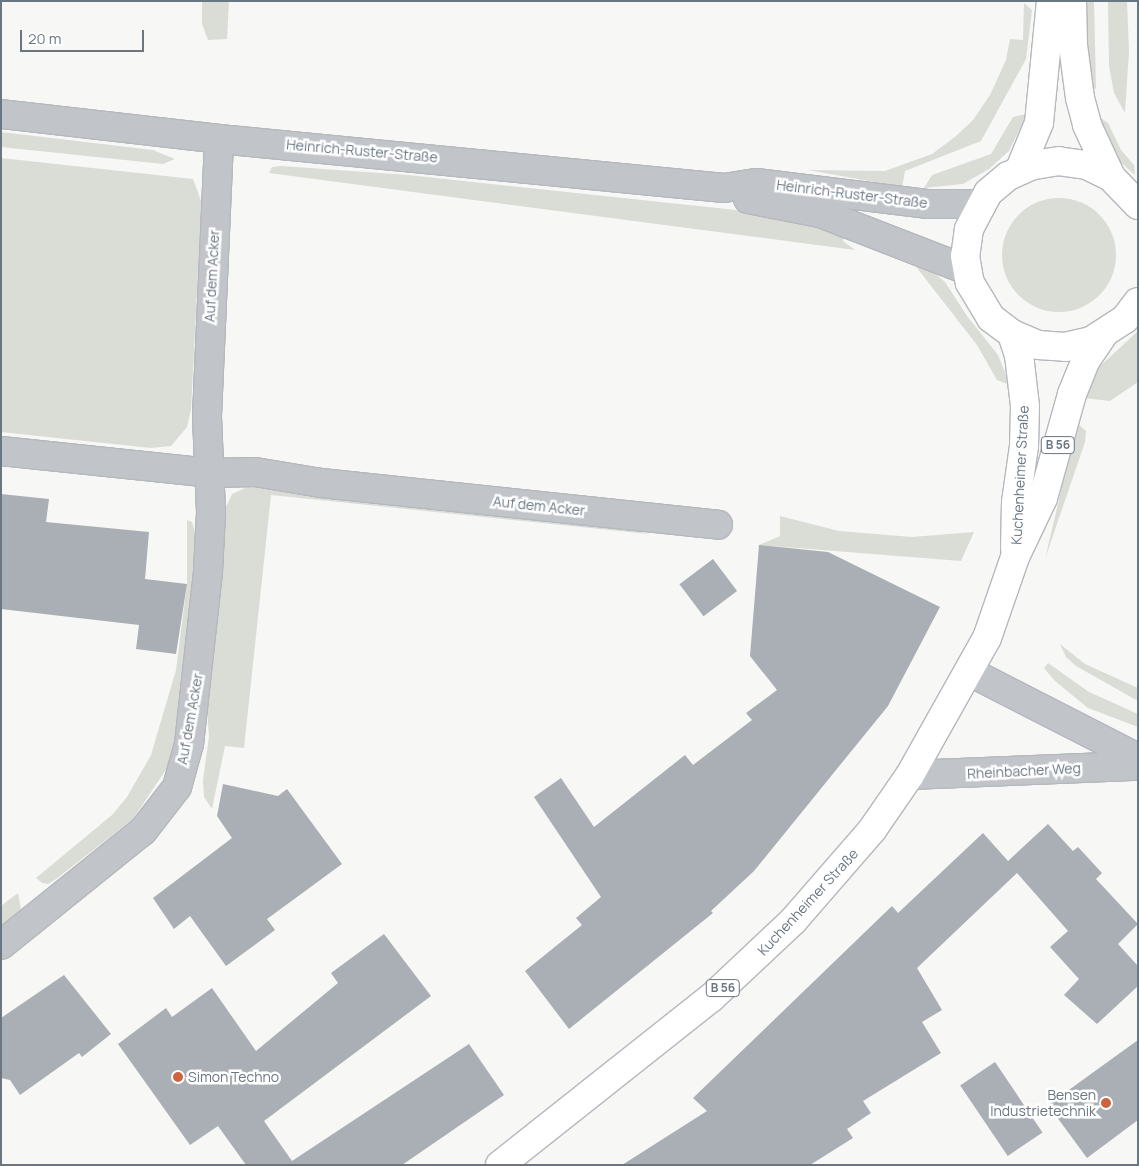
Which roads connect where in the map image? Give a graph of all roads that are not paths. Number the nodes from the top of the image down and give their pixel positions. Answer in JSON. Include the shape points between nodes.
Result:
{"nodes":[{"id":1,"x":1051,"y":1,"type":"edge"},
{"id":2,"x":1072,"y":1,"type":"edge"},
{"id":3,"x":1,"y":114,"type":"edge"},
{"id":4,"x":219,"y":139,"type":"junction"},
{"id":5,"x":1020,"y":169,"type":"junction"},
{"id":6,"x":1111,"y":176,"type":"junction"},
{"id":7,"x":724,"y":188,"type":"junction"},
{"id":8,"x":980,"y":204,"type":"junction"},
{"id":9,"x":1138,"y":205,"type":"edge"},
{"id":10,"x":967,"y":270,"type":"junction"},
{"id":11,"x":1138,"y":302,"type":"edge"},
{"id":12,"x":1012,"y":334,"type":"junction"},
{"id":13,"x":1103,"y":335,"type":"junction"},
{"id":14,"x":1,"y":451,"type":"edge"},
{"id":15,"x":210,"y":473,"type":"junction"},
{"id":16,"x":718,"y":525,"type":"dead end"},
{"id":17,"x":1015,"y":558,"type":"junction"},
{"id":18,"x":970,"y":672,"type":"junction"},
{"id":19,"x":1138,"y":758,"type":"edge"},
{"id":20,"x":1138,"y":766,"type":"edge"},
{"id":21,"x":910,"y":775,"type":"junction"},
{"id":22,"x":1,"y":945,"type":"edge"},
{"id":23,"x":500,"y":1165,"type":"edge"}],
"edges":[{"from":1,"to":5,"type":"main road","via":[[1039,123]]},
{"from":2,"to":6,"type":"main road","via":[[1073,45],[1080,98],[1087,124]]},
{"from":3,"to":4,"type":"street","name":"Heinrich-Ruster-Straße"},
{"from":4,"to":7,"type":"street","name":"Heinrich-Ruster-Straße"},
{"from":4,"to":15,"type":"street","name":"Auf dem Acker","via":[[208,396]]},
{"from":5,"to":6,"type":"main road","via":[[1059,161],[1086,165]]},
{"from":5,"to":8,"type":"main road","via":[[998,184]]},
{"from":6,"to":9,"type":"main road"},
{"from":7,"to":8,"type":"street","name":"Heinrich-Ruster-Straße","via":[[756,183],[918,203]]},
{"from":7,"to":10,"type":"street","name":"Heinrich-Ruster-Straße","via":[[753,201],[820,213]]},
{"from":8,"to":10,"type":"main road","via":[[969,229]]},
{"from":10,"to":12,"type":"main road","via":[[982,307]]},
{"from":11,"to":13,"type":"main road","via":[[1125,319]]},
{"from":12,"to":13,"type":"main road","via":[[1038,345],[1065,347]]},
{"from":12,"to":17,"type":"main road","name":"Kuchenheimer Straße","number":"B 56","via":[[1019,355],[1025,406],[1024,446],[1016,502]]},
{"from":13,"to":17,"type":"main road","name":"Kuchenheimer Straße","number":"B 56","via":[[1077,379],[1043,498]]},
{"from":14,"to":15,"type":"street","name":"Auf dem Acker"},
{"from":15,"to":16,"type":"street","name":"Auf dem Acker","via":[[255,472],[321,483]]},
{"from":15,"to":22,"type":"street","name":"Auf dem Acker","via":[[208,572],[202,644],[189,744],[177,787],[144,831]]},
{"from":17,"to":18,"type":"main road","name":"Kuchenheimer Straße","number":"B 56","via":[[998,614]]},
{"from":18,"to":19,"type":"street"},
{"from":18,"to":21,"type":"main road","name":"Kuchenheimer Straße","number":"B 56"},
{"from":20,"to":21,"type":"street","name":"Rheinbacher Weg"},
{"from":21,"to":23,"type":"main road","name":"Kuchenheimer Straße","number":"B 56","via":[[830,882],[759,955],[633,1062]]}]}
